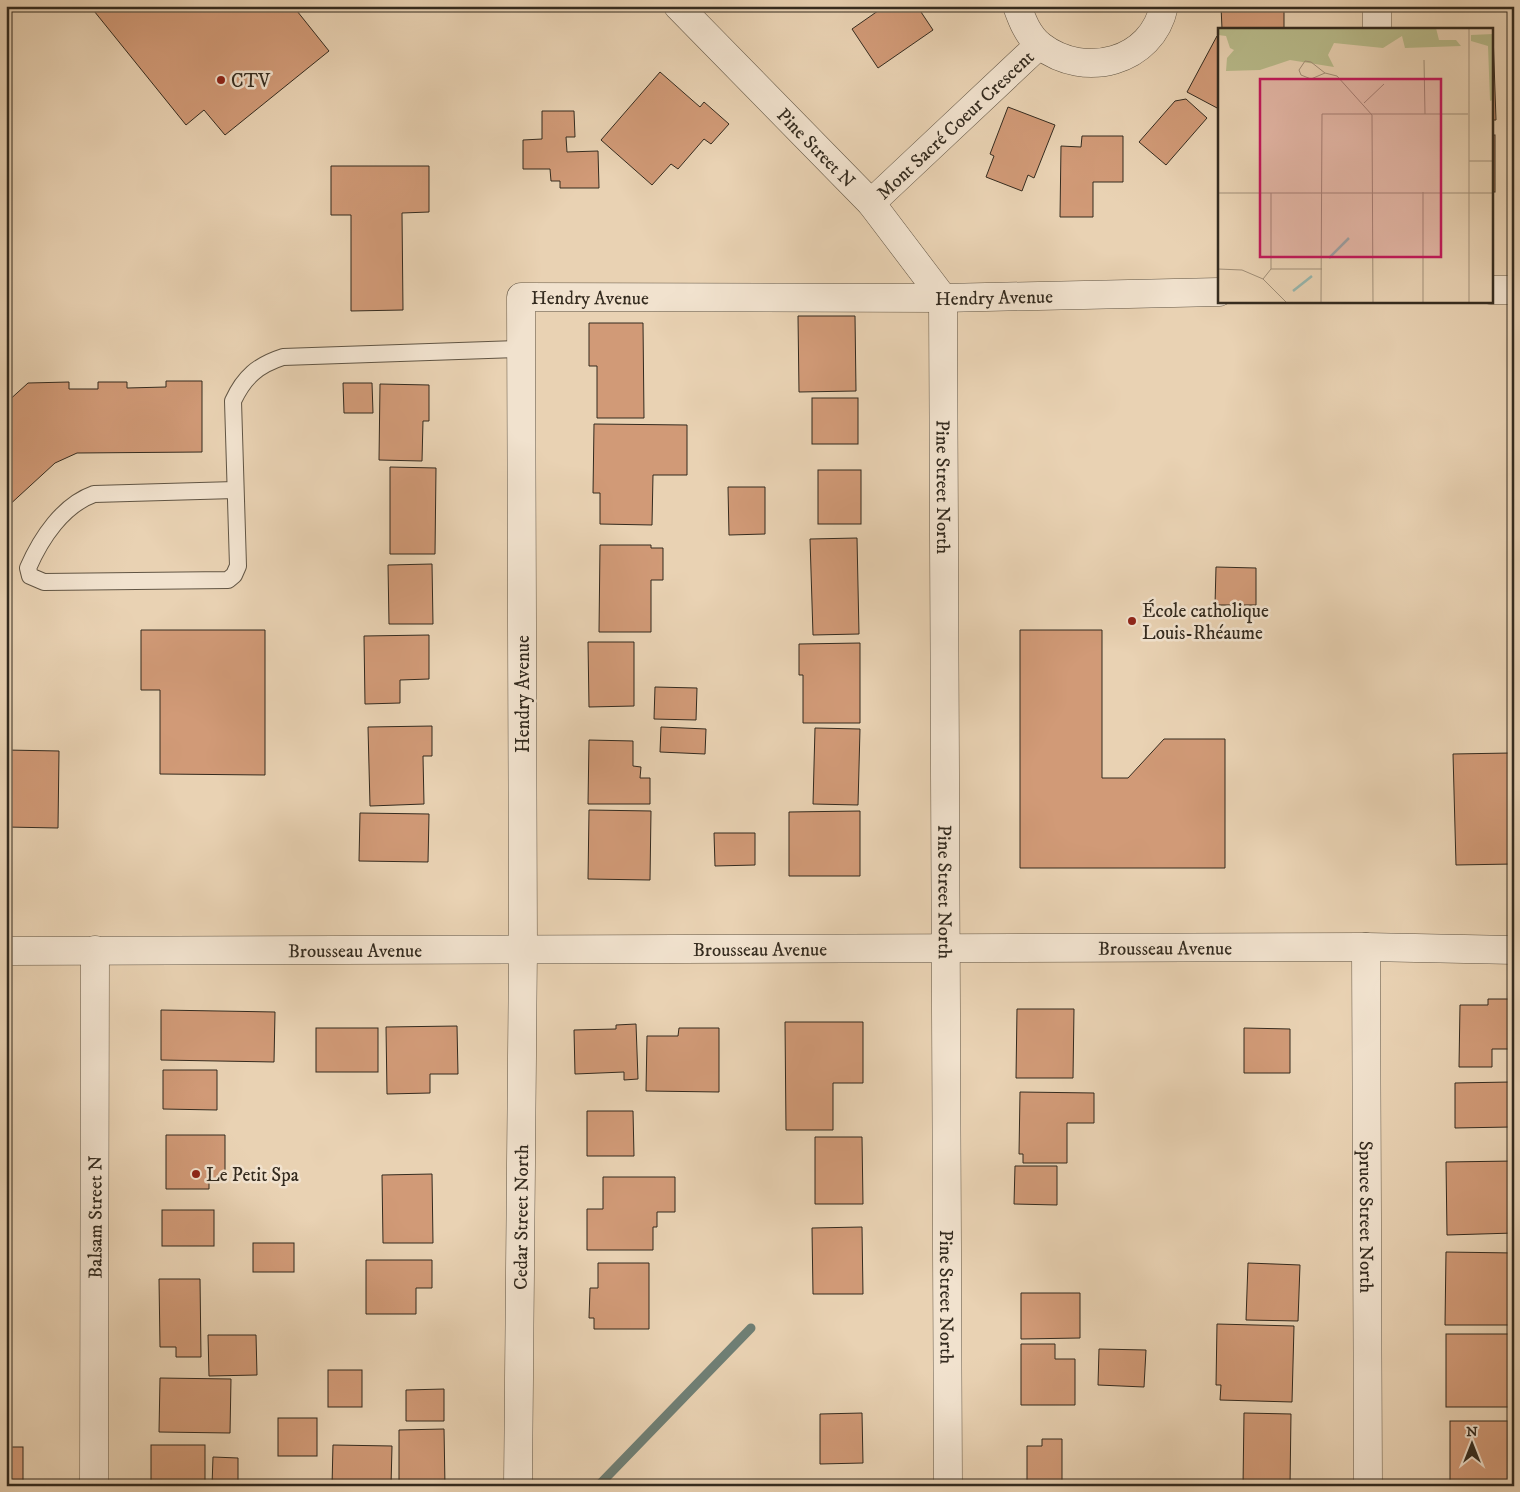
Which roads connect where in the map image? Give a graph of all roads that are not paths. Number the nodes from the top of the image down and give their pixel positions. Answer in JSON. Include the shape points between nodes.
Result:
{"nodes":[{"id":1,"x":678,"y":6,"type":"edge"},
{"id":2,"x":1017,"y":6,"type":"edge"},
{"id":3,"x":1164,"y":6,"type":"edge"},
{"id":4,"x":1377,"y":6,"type":"edge"},
{"id":5,"x":1377,"y":28,"type":"edge"},
{"id":6,"x":1039,"y":45,"type":"junction"},
{"id":7,"x":871,"y":203,"type":"junction"},
{"id":8,"x":1492,"y":290,"type":"edge"},
{"id":9,"x":1514,"y":290,"type":"edge"},
{"id":10,"x":1218,"y":292,"type":"edge"},
{"id":11,"x":944,"y":298,"type":"junction"},
{"id":12,"x":521,"y":349,"type":"junction"},
{"id":13,"x":235,"y":490,"type":"junction"},
{"id":14,"x":1366,"y":947,"type":"junction"},
{"id":15,"x":947,"y":948,"type":"junction"},
{"id":16,"x":523,"y":949,"type":"junction"},
{"id":17,"x":95,"y":950,"type":"junction"},
{"id":18,"x":1514,"y":950,"type":"edge"},
{"id":19,"x":6,"y":951,"type":"edge"},
{"id":20,"x":94,"y":1486,"type":"edge"},
{"id":21,"x":518,"y":1486,"type":"edge"},
{"id":22,"x":948,"y":1486,"type":"edge"},
{"id":23,"x":1368,"y":1486,"type":"edge"}],
"edges":[{"from":1,"to":7,"type":"street","name":"Pine Street N"},
{"from":2,"to":6,"type":"street","name":"Mont Sacré Coeur Crescent","via":[[1023,24]]},
{"from":3,"to":6,"type":"street","name":"Mont Sacré Coeur Crescent","via":[[1162,16],[1149,37],[1130,53],[1108,62],[1084,64],[1060,58]]},
{"from":4,"to":5,"type":"street"},
{"from":6,"to":7,"type":"street","name":"Mont Sacré Coeur Crescent"},
{"from":7,"to":11,"type":"street","name":"Pine Street N"},
{"from":8,"to":9,"type":"street"},
{"from":10,"to":11,"type":"street","name":"Hendry Avenue"},
{"from":11,"to":12,"type":"street","name":"Hendry Avenue","via":[[521,297]]},
{"from":11,"to":15,"type":"street","name":"Pine Street North"},
{"from":12,"to":13,"type":"lane","via":[[283,356],[269,361],[252,371],[240,385],[233,401]]},
{"from":12,"to":16,"type":"street","name":"Hendry Avenue"},
{"from":13,"to":13,"type":"lane","via":[[238,566],[228,580],[44,582],[30,576],[28,568],[34,552],[68,507],[80,499],[94,494]]},
{"from":14,"to":15,"type":"street","name":"Brousseau Avenue"},
{"from":14,"to":18,"type":"street","name":"Brousseau Avenue"},
{"from":14,"to":23,"type":"street","name":"Spruce Street North"},
{"from":15,"to":16,"type":"street","name":"Brousseau Avenue"},
{"from":15,"to":22,"type":"street","name":"Pine Street North"},
{"from":16,"to":17,"type":"street","name":"Brousseau Avenue"},
{"from":16,"to":21,"type":"street","name":"Cedar Street North"},
{"from":17,"to":19,"type":"street","name":"Brousseau Avenue"},
{"from":17,"to":20,"type":"street","name":"Balsam Street N"}]}
